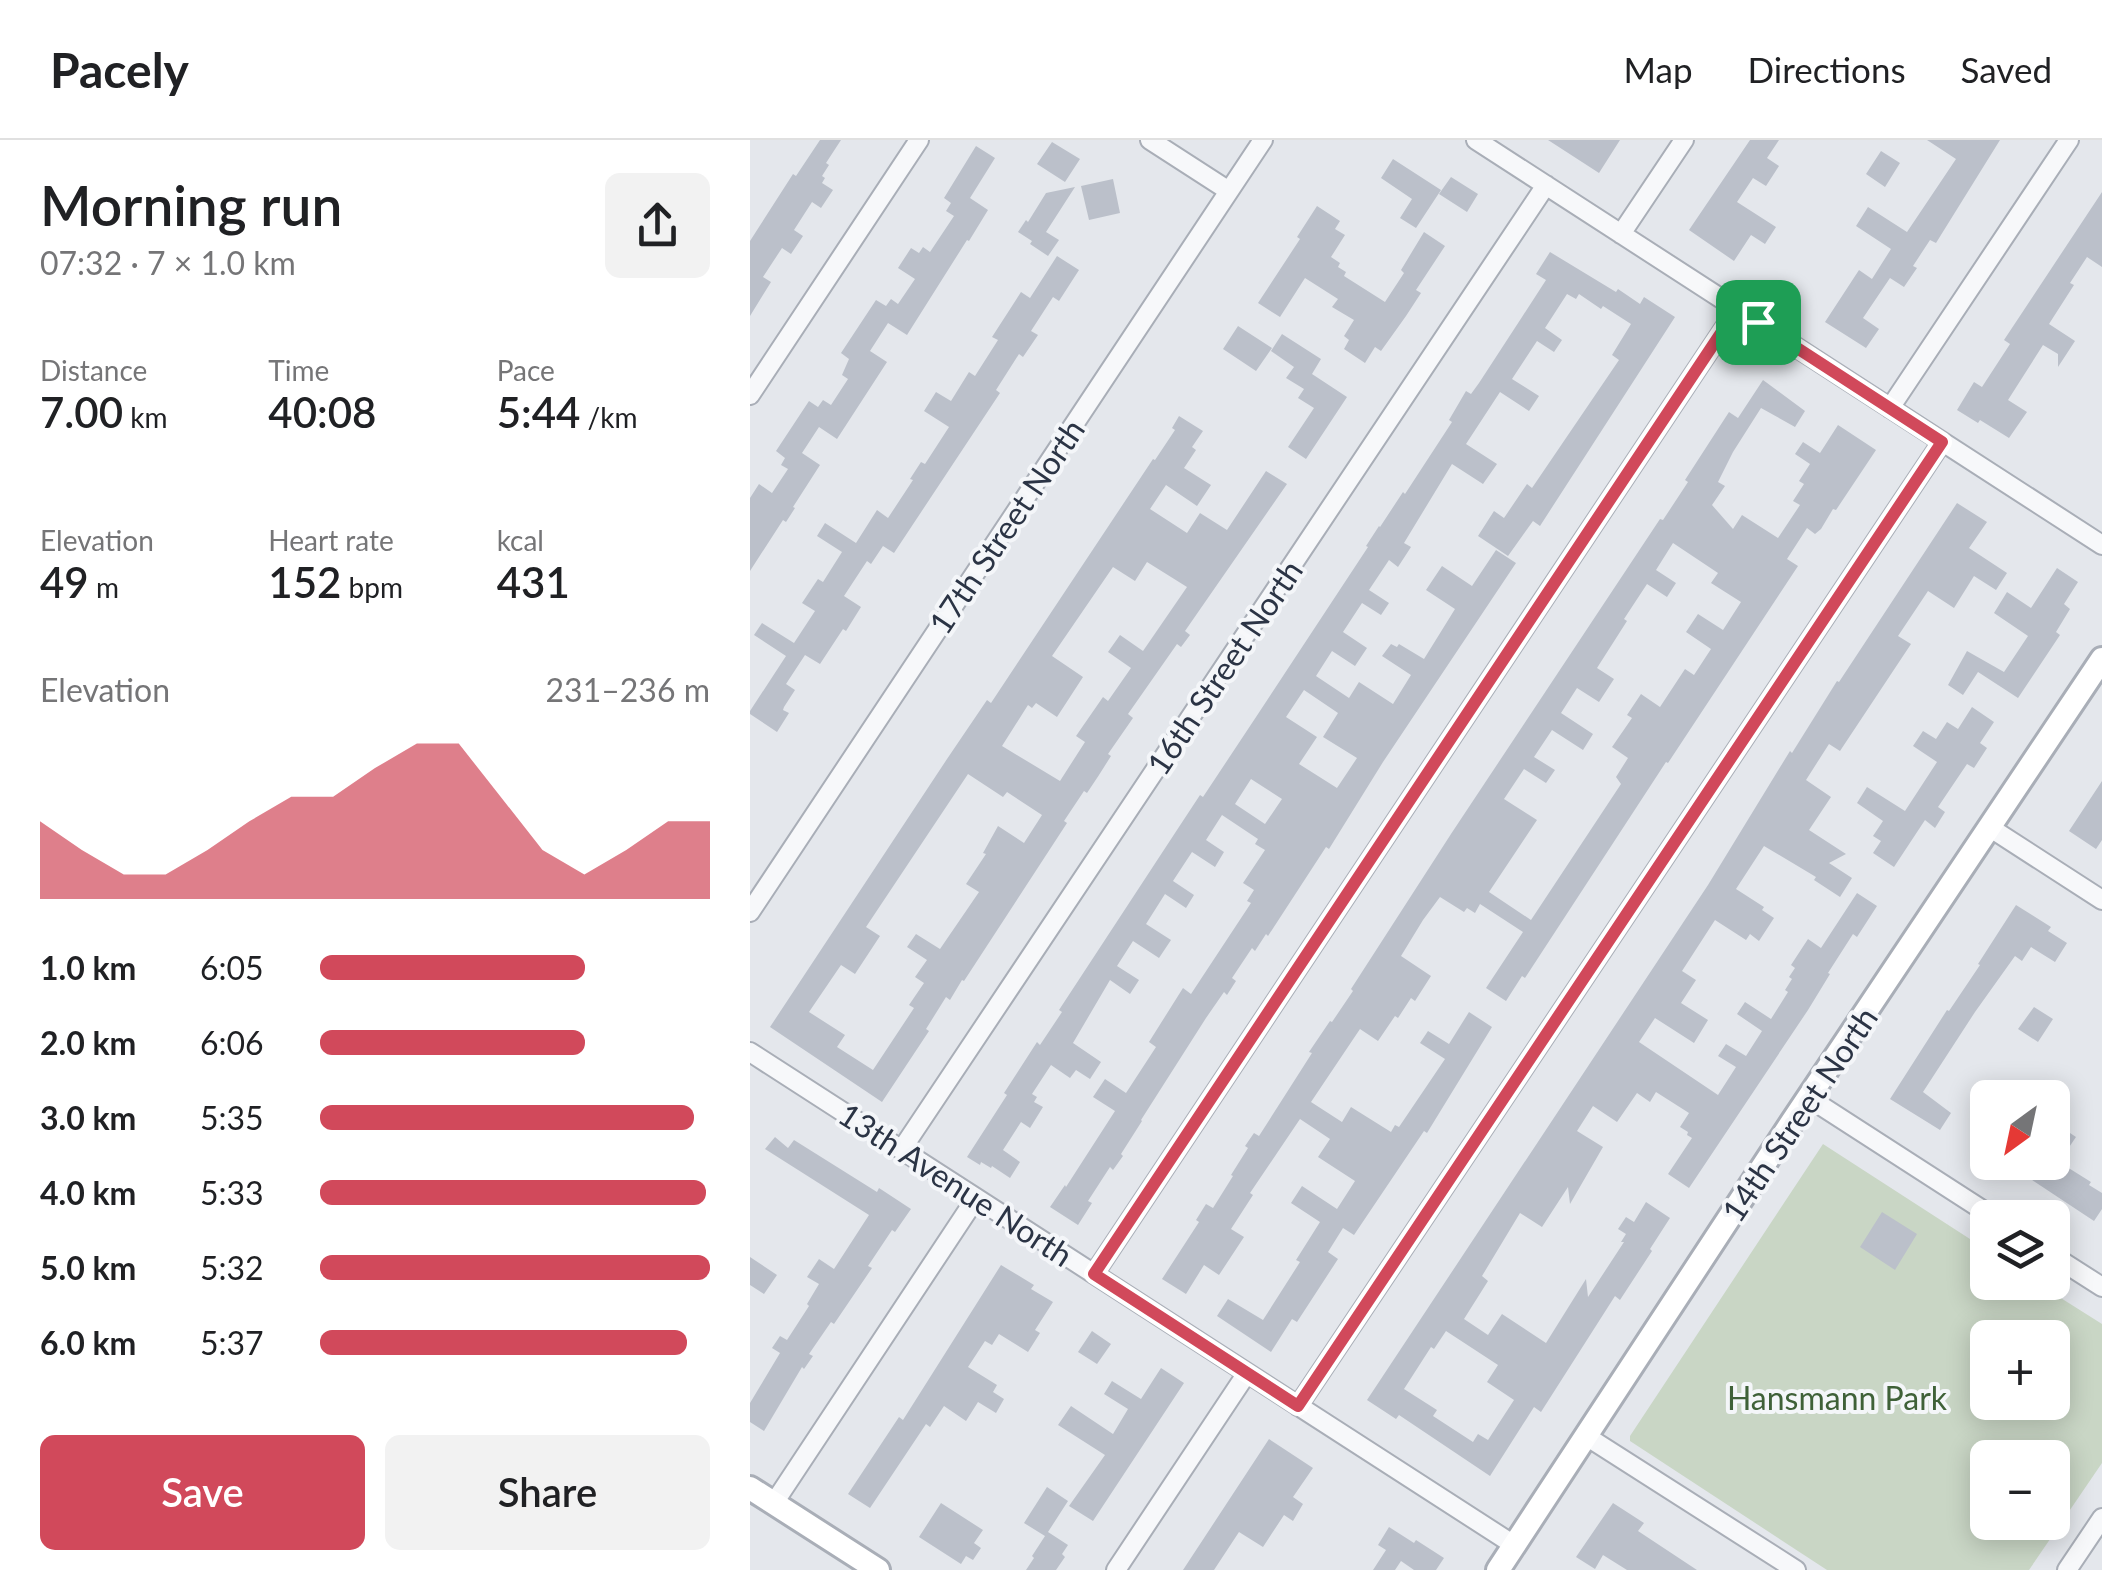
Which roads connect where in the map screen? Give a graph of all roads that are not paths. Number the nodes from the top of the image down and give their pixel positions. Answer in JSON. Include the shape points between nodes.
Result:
{"nodes":[{"id":1,"x":920,"y":140,"type":"edge"},
{"id":2,"x":1150,"y":140,"type":"edge"},
{"id":3,"x":1263,"y":140,"type":"edge"},
{"id":4,"x":1476,"y":140,"type":"edge"},
{"id":5,"x":1684,"y":140,"type":"edge"},
{"id":6,"x":2068,"y":140,"type":"edge"},
{"id":7,"x":1546,"y":186,"type":"junction"},
{"id":8,"x":1229,"y":191,"type":"junction"},
{"id":9,"x":1622,"y":234,"type":"junction"},
{"id":10,"x":1737,"y":309,"type":"junction"},
{"id":11,"x":750,"y":394,"type":"edge"},
{"id":12,"x":1890,"y":408,"type":"junction"},
{"id":13,"x":1942,"y":442,"type":"junction"},
{"id":14,"x":2102,"y":545,"type":"edge"},
{"id":15,"x":2102,"y":659,"type":"edge"},
{"id":16,"x":1989,"y":827,"type":"junction"},
{"id":17,"x":2102,"y":900,"type":"edge"},
{"id":18,"x":750,"y":912,"type":"edge"},
{"id":19,"x":750,"y":1052,"type":"edge"},
{"id":20,"x":1809,"y":1098,"type":"junction"},
{"id":21,"x":902,"y":1149,"type":"junction"},
{"id":22,"x":976,"y":1198,"type":"junction"},
{"id":23,"x":1970,"y":1202,"type":"edge"},
{"id":24,"x":2070,"y":1266,"type":"edge"},
{"id":25,"x":1094,"y":1274,"type":"junction"},
{"id":26,"x":2102,"y":1286,"type":"edge"},
{"id":27,"x":1248,"y":1373,"type":"junction"},
{"id":28,"x":1298,"y":1406,"type":"junction"},
{"id":29,"x":1586,"y":1436,"type":"junction"},
{"id":30,"x":750,"y":1488,"type":"edge"},
{"id":31,"x":774,"y":1503,"type":"junction"},
{"id":32,"x":2102,"y":1518,"type":"edge"},
{"id":33,"x":1514,"y":1545,"type":"junction"},
{"id":34,"x":1790,"y":1568,"type":"edge"},
{"id":35,"x":878,"y":1570,"type":"edge"},
{"id":36,"x":1116,"y":1570,"type":"edge"},
{"id":37,"x":1498,"y":1570,"type":"edge"},
{"id":38,"x":2067,"y":1570,"type":"edge"}],
"edges":[{"from":1,"to":11,"type":"street"},
{"from":2,"to":8,"type":"street"},
{"from":3,"to":8,"type":"street","name":"17th Street North"},
{"from":4,"to":7,"type":"street"},
{"from":5,"to":9,"type":"street"},
{"from":6,"to":12,"type":"street"},
{"from":7,"to":9,"type":"street"},
{"from":7,"to":21,"type":"street","name":"16th Street North"},
{"from":8,"to":18,"type":"street","name":"17th Street North"},
{"from":9,"to":10,"type":"street"},
{"from":10,"to":12,"type":"street"},
{"from":10,"to":25,"type":"street"},
{"from":12,"to":13,"type":"street"},
{"from":13,"to":14,"type":"street"},
{"from":13,"to":28,"type":"street"},
{"from":15,"to":16,"type":"street","name":"14th Street North"},
{"from":16,"to":17,"type":"street"},
{"from":16,"to":20,"type":"street","name":"14th Street North"},
{"from":19,"to":21,"type":"street","name":"13th Avenue North"},
{"from":20,"to":23,"type":"street"},
{"from":20,"to":29,"type":"street","name":"14th Street North"},
{"from":21,"to":22,"type":"street","name":"13th Avenue North"},
{"from":22,"to":25,"type":"street","name":"13th Avenue North"},
{"from":22,"to":31,"type":"street"},
{"from":24,"to":26,"type":"street"},
{"from":25,"to":27,"type":"street","name":"13th Avenue North"},
{"from":27,"to":28,"type":"street","name":"13th Avenue North"},
{"from":27,"to":36,"type":"street"},
{"from":28,"to":33,"type":"street","name":"13th Avenue North"},
{"from":29,"to":33,"type":"street","name":"14th Street North"},
{"from":29,"to":34,"type":"street"},
{"from":30,"to":31,"type":"street"},
{"from":31,"to":35,"type":"street"},
{"from":32,"to":38,"type":"street"},
{"from":33,"to":37,"type":"street","name":"14th Street North"}]}
